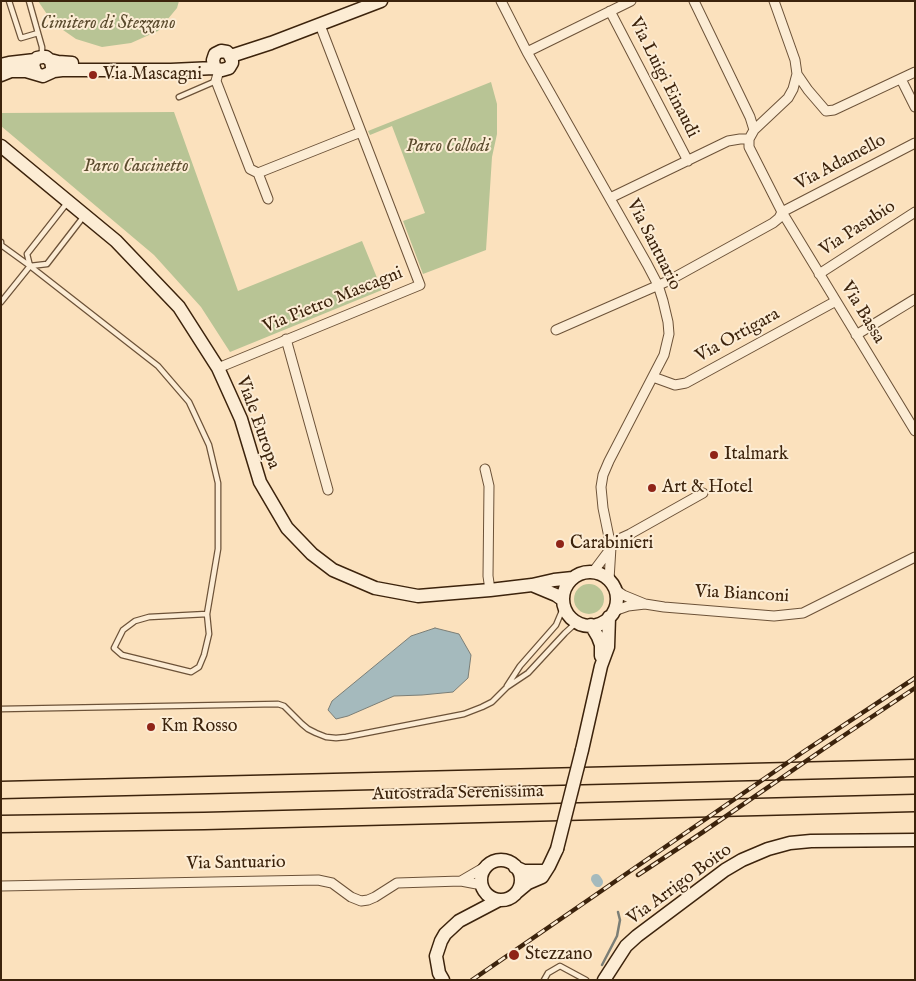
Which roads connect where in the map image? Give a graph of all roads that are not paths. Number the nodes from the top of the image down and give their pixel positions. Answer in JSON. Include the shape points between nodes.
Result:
{"nodes":[{"id":1,"x":9,"y":1,"type":"edge"},
{"id":2,"x":28,"y":1,"type":"edge"},
{"id":3,"x":381,"y":1,"type":"edge"},
{"id":4,"x":501,"y":1,"type":"edge"},
{"id":5,"x":631,"y":1,"type":"edge"},
{"id":6,"x":694,"y":1,"type":"edge"},
{"id":7,"x":774,"y":1,"type":"edge"},
{"id":8,"x":610,"y":11,"type":"junction"},
{"id":9,"x":320,"y":25,"type":"junction"},
{"id":10,"x":38,"y":33,"type":"junction"},
{"id":11,"x":527,"y":52,"type":"junction"},
{"id":12,"x":42,"y":59,"type":"junction"},
{"id":13,"x":1,"y":65,"type":"edge"},
{"id":14,"x":217,"y":71,"type":"junction"},
{"id":15,"x":915,"y":72,"type":"edge"},
{"id":16,"x":43,"y":74,"type":"junction"},
{"id":17,"x":797,"y":74,"type":"junction"},
{"id":18,"x":1,"y":75,"type":"edge"},
{"id":19,"x":901,"y":79,"type":"junction"},
{"id":20,"x":179,"y":97,"type":"dead end"},
{"id":21,"x":915,"y":107,"type":"edge"},
{"id":22,"x":754,"y":130,"type":"junction"},
{"id":23,"x":361,"y":132,"type":"junction"},
{"id":24,"x":749,"y":140,"type":"junction"},
{"id":25,"x":915,"y":143,"type":"edge"},
{"id":26,"x":1,"y":146,"type":"edge"},
{"id":27,"x":688,"y":161,"type":"junction"},
{"id":28,"x":258,"y":173,"type":"junction"},
{"id":29,"x":610,"y":198,"type":"junction"},
{"id":30,"x":268,"y":199,"type":"dead end"},
{"id":31,"x":68,"y":202,"type":"junction"},
{"id":32,"x":782,"y":212,"type":"junction"},
{"id":33,"x":915,"y":212,"type":"edge"},
{"id":34,"x":85,"y":216,"type":"junction"},
{"id":35,"x":1,"y":242,"type":"edge"},
{"id":36,"x":30,"y":266,"type":"junction"},
{"id":37,"x":819,"y":274,"type":"junction"},
{"id":38,"x":658,"y":285,"type":"junction"},
{"id":39,"x":915,"y":299,"type":"edge"},
{"id":40,"x":836,"y":301,"type":"junction"},
{"id":41,"x":1,"y":302,"type":"edge"},
{"id":42,"x":556,"y":330,"type":"dead end"},
{"id":43,"x":859,"y":339,"type":"junction"},
{"id":44,"x":286,"y":340,"type":"junction"},
{"id":45,"x":218,"y":368,"type":"junction"},
{"id":46,"x":653,"y":377,"type":"junction"},
{"id":47,"x":915,"y":431,"type":"edge"},
{"id":48,"x":485,"y":469,"type":"dead end"},
{"id":49,"x":328,"y":490,"type":"dead end"},
{"id":50,"x":703,"y":493,"type":"dead end"},
{"id":51,"x":611,"y":545,"type":"junction"},
{"id":52,"x":915,"y":557,"type":"edge"},
{"id":53,"x":593,"y":572,"type":"junction"},
{"id":54,"x":573,"y":578,"type":"junction"},
{"id":55,"x":532,"y":585,"type":"junction"},
{"id":56,"x":612,"y":585,"type":"junction"},
{"id":57,"x":490,"y":590,"type":"junction"},
{"id":58,"x":564,"y":603,"type":"junction"},
{"id":59,"x":645,"y":604,"type":"junction"},
{"id":60,"x":207,"y":614,"type":"junction"},
{"id":61,"x":611,"y":614,"type":"junction"},
{"id":62,"x":577,"y":622,"type":"junction"},
{"id":63,"x":591,"y":625,"type":"junction"},
{"id":64,"x":601,"y":666,"type":"junction"},
{"id":65,"x":507,"y":688,"type":"junction"},
{"id":66,"x":1,"y":709,"type":"edge"},
{"id":67,"x":915,"y":768,"type":"edge"},
{"id":68,"x":1,"y":790,"type":"edge"},
{"id":69,"x":915,"y":803,"type":"edge"},
{"id":70,"x":1,"y":824,"type":"edge"},
{"id":71,"x":915,"y":840,"type":"edge"},
{"id":72,"x":515,"y":867,"type":"junction"},
{"id":73,"x":485,"y":868,"type":"junction"},
{"id":74,"x":545,"y":871,"type":"junction"},
{"id":75,"x":461,"y":881,"type":"junction"},
{"id":76,"x":1,"y":886,"type":"edge"},
{"id":77,"x":483,"y":888,"type":"junction"},
{"id":78,"x":515,"y":893,"type":"junction"},
{"id":79,"x":499,"y":900,"type":"junction"},
{"id":80,"x":471,"y":915,"type":"junction"},
{"id":81,"x":442,"y":980,"type":"edge"},
{"id":82,"x":544,"y":980,"type":"edge"},
{"id":83,"x":586,"y":980,"type":"edge"},
{"id":84,"x":604,"y":980,"type":"edge"}],
"edges":[{"from":1,"to":10,"type":"lane","via":[[21,38]]},
{"from":2,"to":10,"type":"lane"},
{"from":3,"to":9,"type":"street"},
{"from":4,"to":11,"type":"street","name":"Via Santuario"},
{"from":5,"to":8,"type":"street"},
{"from":6,"to":22,"type":"street"},
{"from":7,"to":17,"type":"street"},
{"from":8,"to":11,"type":"street"},
{"from":8,"to":27,"type":"street","name":"Via Luigi Einaudi"},
{"from":9,"to":14,"type":"street","via":[[231,56],[220,51],[215,54]]},
{"from":9,"to":23,"type":"street","name":"Via Pietro Mascagni"},
{"from":10,"to":12,"type":"lane"},
{"from":11,"to":29,"type":"street","name":"Via Santuario"},
{"from":12,"to":13,"type":"street"},
{"from":12,"to":14,"type":"street","via":[[62,63],[201,61]]},
{"from":12,"to":16,"type":"street","via":[[52,67]]},
{"from":12,"to":16,"type":"street","via":[[33,68]]},
{"from":14,"to":16,"type":"street","via":[[62,70]]},
{"from":14,"to":20,"type":"lane"},
{"from":14,"to":28,"type":"street","via":[[250,169]]},
{"from":15,"to":19,"type":"street"},
{"from":16,"to":18,"type":"street","via":[[19,70]]},
{"from":17,"to":19,"type":"street","via":[[826,111]]},
{"from":17,"to":22,"type":"street","via":[[788,98]]},
{"from":19,"to":21,"type":"street"},
{"from":22,"to":24,"type":"street"},
{"from":23,"to":28,"type":"street"},
{"from":23,"to":44,"type":"street","name":"Via Pietro Mascagni","via":[[420,285]]},
{"from":24,"to":27,"type":"street","via":[[728,141]]},
{"from":24,"to":32,"type":"street","name":"Via Bassa","via":[[751,154]]},
{"from":25,"to":32,"type":"street","name":"Via Adamello"},
{"from":26,"to":31,"type":"street","name":"Viale Europa"},
{"from":27,"to":29,"type":"street"},
{"from":28,"to":30,"type":"street"},
{"from":29,"to":38,"type":"street","name":"Via Santuario"},
{"from":31,"to":34,"type":"street","name":"Viale Europa"},
{"from":31,"to":36,"type":"lane","via":[[27,254]]},
{"from":32,"to":37,"type":"street","name":"Via Bassa"},
{"from":32,"to":38,"type":"street","name":"Via Adamello","via":[[773,223]]},
{"from":33,"to":37,"type":"street","name":"Via Pasubio"},
{"from":34,"to":36,"type":"lane","via":[[46,264]]},
{"from":34,"to":45,"type":"street","name":"Viale Europa","via":[[116,241],[179,307]]},
{"from":35,"to":36,"type":"lane"},
{"from":36,"to":41,"type":"lane"},
{"from":36,"to":60,"type":"lane","via":[[158,366],[189,402],[209,446],[218,483],[218,549]]},
{"from":37,"to":40,"type":"street","name":"Via Bassa"},
{"from":38,"to":42,"type":"street","name":"Via Adamello"},
{"from":38,"to":46,"type":"street","name":"Via Santuario","via":[[669,334],[664,355]]},
{"from":39,"to":43,"type":"street"},
{"from":40,"to":43,"type":"street","name":"Via Bassa"},
{"from":40,"to":46,"type":"street","name":"Via Ortigara","via":[[686,383],[675,385]]},
{"from":43,"to":47,"type":"street","name":"Via Bassa"},
{"from":44,"to":45,"type":"street","name":"Via Pietro Mascagni"},
{"from":44,"to":49,"type":"street"},
{"from":45,"to":57,"type":"street","name":"Viale Europa","via":[[241,419],[260,482],[287,528],[312,554],[333,570],[375,588],[418,596]]},
{"from":46,"to":51,"type":"street","name":"Via Santuario","via":[[603,475],[603,508]]},
{"from":48,"to":57,"type":"street","via":[[489,486]]},
{"from":50,"to":51,"type":"street"},
{"from":51,"to":53,"type":"street"},
{"from":51,"to":56,"type":"street","name":"Via Santuario"},
{"from":52,"to":59,"type":"street","name":"Via Bianconi","via":[[803,613],[774,616]]},
{"from":53,"to":54,"type":"street"},
{"from":53,"to":56,"type":"street","via":[[602,575]]},
{"from":54,"to":55,"type":"street","name":"Viale Europa"},
{"from":54,"to":58,"type":"street","via":[[564,592]]},
{"from":55,"to":57,"type":"street","name":"Viale Europa"},
{"from":55,"to":58,"type":"street","name":"Viale Europa","via":[[556,595]]},
{"from":56,"to":59,"type":"street","name":"Via Bianconi","via":[[623,595]]},
{"from":56,"to":61,"type":"street","name":"Via Santuario","via":[[616,604]]},
{"from":58,"to":62,"type":"street"},
{"from":58,"to":65,"type":"lane","via":[[556,625],[520,666]]},
{"from":59,"to":61,"type":"street","name":"Via Bianconi","via":[[628,606]]},
{"from":60,"to":60,"type":"lane","via":[[209,634],[204,655],[200,667],[190,672],[122,655],[114,648],[124,630],[135,620]]},
{"from":61,"to":63,"type":"street","via":[[604,622]]},
{"from":61,"to":64,"type":"street","name":"Via Santuario","via":[[608,647]]},
{"from":62,"to":63,"type":"street"},
{"from":62,"to":65,"type":"lane","via":[[528,673]]},
{"from":63,"to":64,"type":"street","name":"Via Santuario","via":[[601,646]]},
{"from":64,"to":74,"type":"street","name":"Via Santuario","bridge":true,"via":[[557,849]]},
{"from":65,"to":66,"type":"lane","via":[[492,702],[472,712],[336,738],[308,729],[278,704]]},
{"from":67,"to":68,"type":"highway","name":"Autostrada Serenissima"},
{"from":69,"to":70,"type":"highway","name":"Autostrada Serenissima"},
{"from":71,"to":84,"type":"street","name":"Via Arrigo Boito","via":[[790,843],[742,860],[626,946]]},
{"from":72,"to":73,"type":"street","name":"Via Santuario","via":[[500,860]]},
{"from":72,"to":74,"type":"street","name":"Via Santuario","via":[[524,871]]},
{"from":72,"to":78,"type":"street","via":[[520,877]]},
{"from":73,"to":75,"type":"street","name":"Via Santuario"},
{"from":73,"to":77,"type":"street","name":"Via Santuario","via":[[481,879]]},
{"from":74,"to":78,"type":"street","name":"Via Santuario","via":[[542,877]]},
{"from":75,"to":76,"type":"street","name":"Via Santuario","via":[[397,882],[375,897],[361,901],[350,897],[332,882],[318,880]]},
{"from":75,"to":77,"type":"street","name":"Via Santuario"},
{"from":77,"to":79,"type":"street","name":"Via Santuario"},
{"from":77,"to":80,"type":"street","name":"Via Santuario"},
{"from":78,"to":79,"type":"street","name":"Via Santuario"},
{"from":79,"to":80,"type":"street","name":"Via Santuario"},
{"from":80,"to":81,"type":"street","name":"Via Santuario","via":[[450,928],[440,942],[436,956]]},
{"from":82,"to":83,"type":"lane","via":[[548,973],[560,966]]}]}
